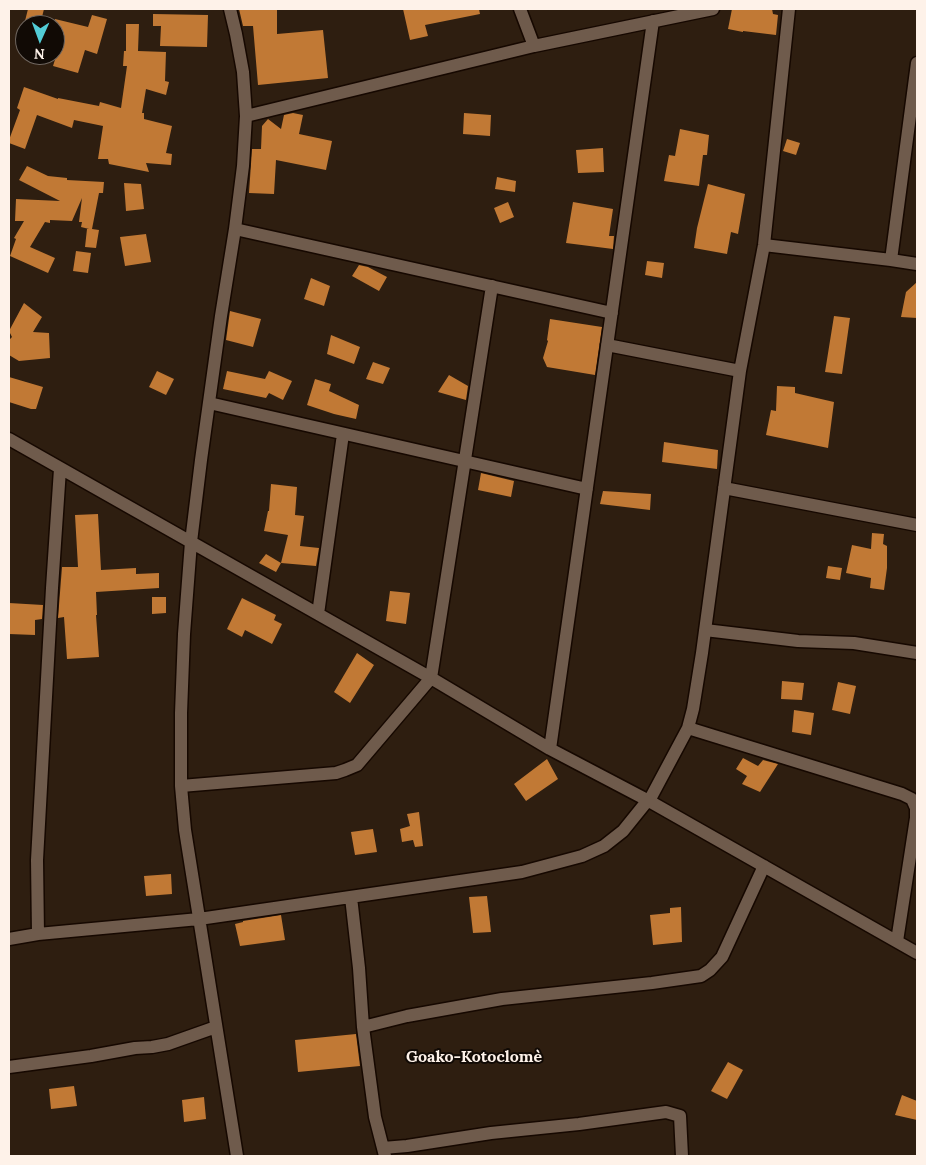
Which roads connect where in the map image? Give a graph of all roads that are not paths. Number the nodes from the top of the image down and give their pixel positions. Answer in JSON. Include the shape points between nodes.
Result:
{"nodes":[{"id":1,"x":230,"y":9,"type":"edge"},
{"id":2,"x":520,"y":9,"type":"edge"},
{"id":3,"x":713,"y":9,"type":"edge"},
{"id":4,"x":789,"y":9,"type":"edge"},
{"id":5,"x":653,"y":21,"type":"junction"},
{"id":6,"x":534,"y":46,"type":"junction"},
{"id":7,"x":917,"y":63,"type":"edge"},
{"id":8,"x":246,"y":116,"type":"junction"},
{"id":9,"x":235,"y":229,"type":"junction"},
{"id":10,"x":764,"y":245,"type":"junction"},
{"id":11,"x":891,"y":260,"type":"junction"},
{"id":12,"x":917,"y":264,"type":"edge"},
{"id":13,"x":492,"y":286,"type":"junction"},
{"id":14,"x":612,"y":313,"type":"junction"},
{"id":15,"x":607,"y":345,"type":"junction"},
{"id":16,"x":740,"y":371,"type":"junction"},
{"id":17,"x":209,"y":403,"type":"junction"},
{"id":18,"x":343,"y":434,"type":"junction"},
{"id":19,"x":9,"y":439,"type":"edge"},
{"id":20,"x":464,"y":461,"type":"junction"},
{"id":21,"x":60,"y":468,"type":"junction"},
{"id":22,"x":724,"y":488,"type":"junction"},
{"id":23,"x":587,"y":489,"type":"junction"},
{"id":24,"x":917,"y":526,"type":"edge"},
{"id":25,"x":191,"y":542,"type":"junction"},
{"id":26,"x":318,"y":614,"type":"junction"},
{"id":27,"x":705,"y":630,"type":"junction"},
{"id":28,"x":917,"y":653,"type":"edge"},
{"id":29,"x":431,"y":678,"type":"junction"},
{"id":30,"x":688,"y":728,"type":"junction"},
{"id":31,"x":550,"y":749,"type":"junction"},
{"id":32,"x":181,"y":786,"type":"junction"},
{"id":33,"x":648,"y":801,"type":"junction"},
{"id":34,"x":917,"y":806,"type":"edge"},
{"id":35,"x":764,"y":866,"type":"junction"},
{"id":36,"x":350,"y":897,"type":"junction"},
{"id":37,"x":199,"y":919,"type":"junction"},
{"id":38,"x":38,"y":934,"type":"junction"},
{"id":39,"x":9,"y":939,"type":"edge"},
{"id":40,"x":897,"y":941,"type":"junction"},
{"id":41,"x":917,"y":953,"type":"edge"},
{"id":42,"x":216,"y":1027,"type":"junction"},
{"id":43,"x":363,"y":1027,"type":"junction"},
{"id":44,"x":9,"y":1067,"type":"edge"},
{"id":45,"x":384,"y":1152,"type":"edge"},
{"id":46,"x":237,"y":1156,"type":"edge"},
{"id":47,"x":682,"y":1156,"type":"edge"}],
"edges":[{"from":1,"to":8,"type":"street","via":[[243,72]]},
{"from":2,"to":6,"type":"street"},
{"from":3,"to":5,"type":"street"},
{"from":4,"to":10,"type":"street"},
{"from":5,"to":6,"type":"street"},
{"from":5,"to":14,"type":"street"},
{"from":6,"to":8,"type":"street"},
{"from":7,"to":11,"type":"street"},
{"from":8,"to":9,"type":"street"},
{"from":9,"to":13,"type":"street"},
{"from":9,"to":17,"type":"street"},
{"from":10,"to":11,"type":"street"},
{"from":10,"to":16,"type":"street"},
{"from":11,"to":12,"type":"street"},
{"from":13,"to":14,"type":"street"},
{"from":13,"to":20,"type":"street"},
{"from":14,"to":15,"type":"street"},
{"from":15,"to":16,"type":"street"},
{"from":15,"to":23,"type":"street"},
{"from":16,"to":22,"type":"street"},
{"from":17,"to":18,"type":"street"},
{"from":17,"to":25,"type":"street"},
{"from":18,"to":20,"type":"street"},
{"from":18,"to":26,"type":"street"},
{"from":19,"to":21,"type":"street"},
{"from":20,"to":23,"type":"street"},
{"from":20,"to":29,"type":"street"},
{"from":21,"to":25,"type":"street"},
{"from":21,"to":38,"type":"street","via":[[37,860]]},
{"from":22,"to":24,"type":"street"},
{"from":22,"to":27,"type":"street"},
{"from":23,"to":31,"type":"street"},
{"from":25,"to":26,"type":"street"},
{"from":25,"to":32,"type":"street","via":[[184,634]]},
{"from":26,"to":29,"type":"street"},
{"from":27,"to":28,"type":"street","via":[[798,641],[854,642]]},
{"from":27,"to":30,"type":"street"},
{"from":29,"to":31,"type":"street"},
{"from":29,"to":32,"type":"street","via":[[357,765],[336,773]]},
{"from":30,"to":33,"type":"street"},
{"from":30,"to":34,"type":"street","via":[[902,794]]},
{"from":31,"to":33,"type":"street"},
{"from":32,"to":37,"type":"street"},
{"from":33,"to":35,"type":"street"},
{"from":33,"to":36,"type":"street","via":[[623,831],[604,846],[582,856],[522,872]]},
{"from":34,"to":40,"type":"street"},
{"from":35,"to":40,"type":"street"},
{"from":35,"to":43,"type":"street","via":[[722,957],[701,976],[502,999]]},
{"from":36,"to":37,"type":"street"},
{"from":36,"to":43,"type":"street"},
{"from":37,"to":38,"type":"street"},
{"from":37,"to":42,"type":"street"},
{"from":38,"to":39,"type":"street"},
{"from":40,"to":41,"type":"street"},
{"from":42,"to":44,"type":"street","via":[[152,1048]]},
{"from":42,"to":46,"type":"street"},
{"from":43,"to":45,"type":"street"},
{"from":45,"to":47,"type":"street","via":[[491,1134],[666,1112],[680,1116]]}]}
